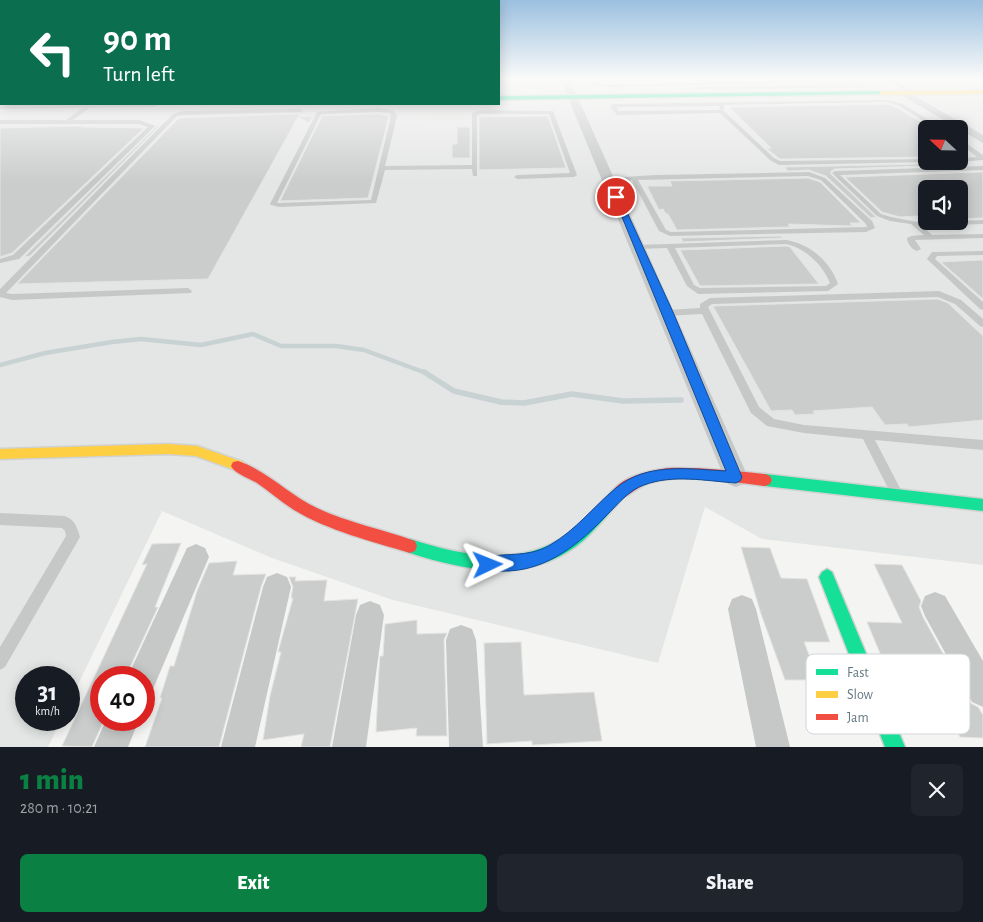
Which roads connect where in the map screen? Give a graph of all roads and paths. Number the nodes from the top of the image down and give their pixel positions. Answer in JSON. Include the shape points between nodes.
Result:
{"nodes":[{"id":1,"x":80,"y":113,"type":"edge"},
{"id":2,"x":191,"y":113,"type":"edge"},
{"id":3,"x":320,"y":113,"type":"edge"},
{"id":4,"x":392,"y":113,"type":"edge"},
{"id":5,"x":478,"y":113,"type":"edge"},
{"id":6,"x":553,"y":113,"type":"edge"},
{"id":7,"x":579,"y":113,"type":"edge"},
{"id":8,"x":726,"y":113,"type":"edge"},
{"id":9,"x":914,"y":113,"type":"edge"},
{"id":10,"x":940,"y":113,"type":"edge"},
{"id":11,"x":925,"y":120,"type":"edge"},
{"id":12,"x":0,"y":122,"type":"edge"},
{"id":13,"x":66,"y":123,"type":"junction"},
{"id":14,"x":983,"y":140,"type":"edge"},
{"id":15,"x":968,"y":147,"type":"edge"},
{"id":16,"x":968,"y":159,"type":"edge"},
{"id":17,"x":918,"y":161,"type":"edge"},
{"id":18,"x":474,"y":167,"type":"junction"},
{"id":19,"x":382,"y":168,"type":"junction"},
{"id":20,"x":983,"y":168,"type":"edge"},
{"id":21,"x":475,"y":175,"type":"dead end"},
{"id":22,"x":517,"y":177,"type":"dead end"},
{"id":23,"x":608,"y":180,"type":"junction"},
{"id":24,"x":635,"y":180,"type":"junction"},
{"id":25,"x":983,"y":222,"type":"edge"},
{"id":26,"x":916,"y":224,"type":"junction"},
{"id":27,"x":954,"y":236,"type":"junction"},
{"id":28,"x":983,"y":236,"type":"edge"},
{"id":29,"x":930,"y":237,"type":"junction"},
{"id":30,"x":670,"y":246,"type":"junction"},
{"id":31,"x":638,"y":248,"type":"junction"},
{"id":32,"x":917,"y":249,"type":"dead end"},
{"id":33,"x":979,"y":253,"type":"edge"},
{"id":34,"x":0,"y":262,"type":"edge"},
{"id":35,"x":188,"y":291,"type":"dead end"},
{"id":36,"x":983,"y":307,"type":"edge"},
{"id":37,"x":704,"y":311,"type":"junction"},
{"id":38,"x":668,"y":312,"type":"junction"},
{"id":39,"x":983,"y":324,"type":"edge"},
{"id":40,"x":867,"y":435,"type":"junction"},
{"id":41,"x":983,"y":445,"type":"edge"},
{"id":42,"x":0,"y":454,"type":"edge"},
{"id":43,"x":736,"y":477,"type":"junction"},
{"id":44,"x":898,"y":495,"type":"junction"},
{"id":45,"x":983,"y":504,"type":"edge"},
{"id":46,"x":0,"y":519,"type":"edge"},
{"id":47,"x":196,"y":557,"type":"dead end"},
{"id":48,"x":827,"y":577,"type":"dead end"},
{"id":49,"x":277,"y":587,"type":"dead end"},
{"id":50,"x":935,"y":606,"type":"dead end"},
{"id":51,"x":742,"y":609,"type":"dead end"},
{"id":52,"x":370,"y":615,"type":"dead end"},
{"id":53,"x":461,"y":640,"type":"dead end"},
{"id":54,"x":858,"y":654,"type":"edge"},
{"id":55,"x":962,"y":654,"type":"edge"},
{"id":56,"x":0,"y":662,"type":"edge"},
{"id":57,"x":147,"y":666,"type":"edge"},
{"id":58,"x":970,"y":668,"type":"edge"},
{"id":59,"x":983,"y":691,"type":"edge"},
{"id":60,"x":118,"y":731,"type":"edge"},
{"id":61,"x":890,"y":734,"type":"edge"},
{"id":62,"x":111,"y":747,"type":"edge"},
{"id":63,"x":238,"y":747,"type":"edge"},
{"id":64,"x":350,"y":747,"type":"edge"},
{"id":65,"x":466,"y":747,"type":"edge"},
{"id":66,"x":773,"y":747,"type":"edge"},
{"id":67,"x":895,"y":747,"type":"edge"}],
"edges":[{"from":1,"to":13,"type":"lane"},
{"from":2,"to":35,"type":"lane","via":[[175,116],[2,295]]},
{"from":3,"to":19,"type":"lane","via":[[273,204],[372,203]]},
{"from":4,"to":19,"type":"lane"},
{"from":5,"to":18,"type":"lane","via":[[474,114]]},
{"from":6,"to":22,"type":"lane","via":[[574,174]]},
{"from":7,"to":23,"type":"street"},
{"from":8,"to":17,"type":"lane","via":[[779,163]]},
{"from":9,"to":11,"type":"lane"},
{"from":10,"to":14,"type":"street"},
{"from":12,"to":13,"type":"lane"},
{"from":13,"to":34,"type":"lane","via":[[139,122],[152,126],[16,257]]},
{"from":15,"to":16,"type":"lane","via":[[983,158]]},
{"from":18,"to":19,"type":"lane"},
{"from":18,"to":21,"type":"lane"},
{"from":20,"to":26,"type":"lane","via":[[835,173],[879,215]]},
{"from":23,"to":24,"type":"lane"},
{"from":23,"to":31,"type":"street"},
{"from":24,"to":24,"type":"lane","via":[[814,175],[823,179],[871,228],[670,234],[664,231]]},
{"from":25,"to":26,"type":"lane"},
{"from":26,"to":29,"type":"lane"},
{"from":27,"to":28,"type":"lane"},
{"from":27,"to":29,"type":"lane"},
{"from":27,"to":33,"type":"lane"},
{"from":29,"to":32,"type":"lane","via":[[910,239]]},
{"from":30,"to":30,"type":"lane","via":[[795,243],[810,251],[834,284],[828,288],[698,291],[691,286]]},
{"from":30,"to":31,"type":"lane"},
{"from":31,"to":38,"type":"street"},
{"from":33,"to":36,"type":"lane","via":[[935,254],[931,259]]},
{"from":37,"to":38,"type":"lane"},
{"from":37,"to":39,"type":"lane","via":[[704,304],[710,301],[940,294],[958,302]]},
{"from":37,"to":40,"type":"lane","via":[[751,404],[765,420],[786,427]]},
{"from":38,"to":43,"type":"street"},
{"from":40,"to":41,"type":"lane"},
{"from":40,"to":44,"type":"lane"},
{"from":42,"to":43,"type":"street","via":[[197,451],[243,468],[298,505],[326,519],[422,550],[488,565],[523,563],[553,552],[581,531],[622,491],[638,481],[675,473]]},
{"from":43,"to":44,"type":"street"},
{"from":44,"to":45,"type":"street"},
{"from":46,"to":56,"type":"lane","via":[[65,522],[73,537]]},
{"from":47,"to":57,"type":"street"},
{"from":48,"to":54,"type":"street"},
{"from":49,"to":63,"type":"street"},
{"from":50,"to":55,"type":"street"},
{"from":51,"to":66,"type":"street"},
{"from":52,"to":64,"type":"street"},
{"from":53,"to":65,"type":"street"},
{"from":58,"to":59,"type":"street"},
{"from":60,"to":62,"type":"street"},
{"from":61,"to":67,"type":"street"}]}
